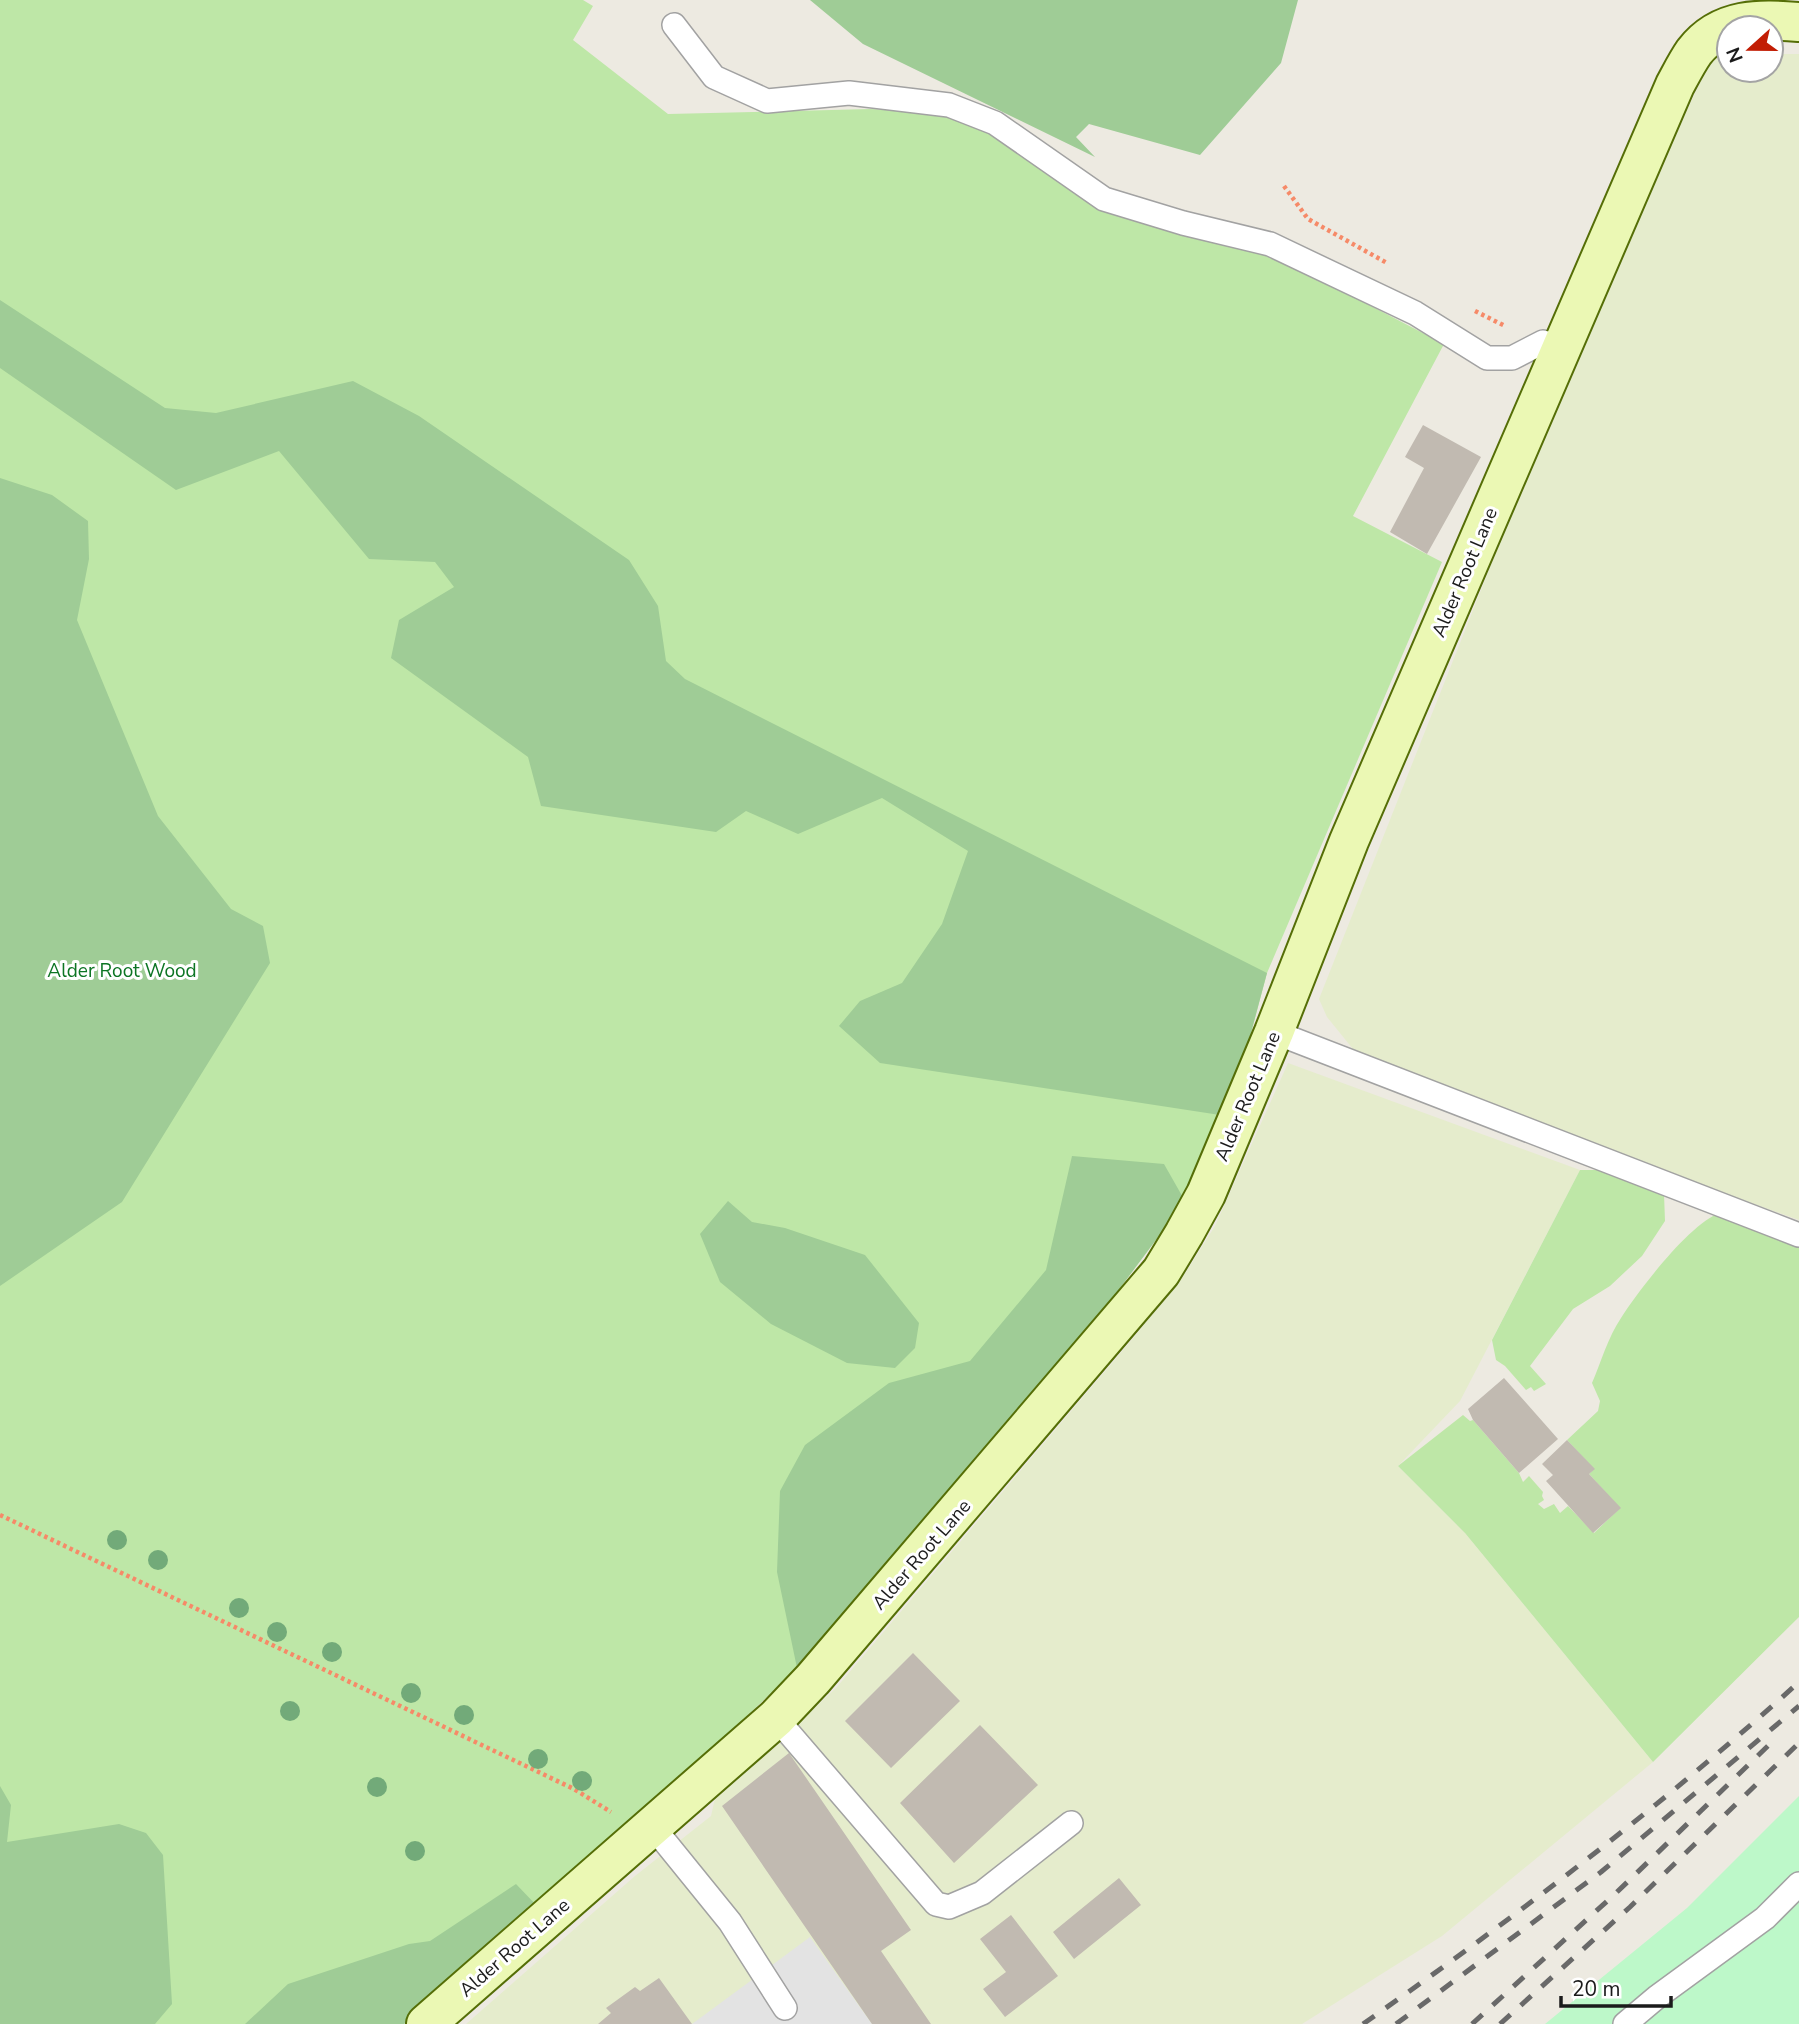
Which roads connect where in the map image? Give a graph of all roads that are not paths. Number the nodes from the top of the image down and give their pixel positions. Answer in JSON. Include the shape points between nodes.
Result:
{"nodes":[{"id":1,"x":1799,"y":22,"type":"edge"},
{"id":2,"x":674,"y":24,"type":"dead end"},
{"id":3,"x":1551,"y":346,"type":"junction"},
{"id":4,"x":1274,"y":1032,"type":"junction"},
{"id":5,"x":1799,"y":1235,"type":"edge"},
{"id":6,"x":776,"y":1718,"type":"junction"},
{"id":7,"x":1071,"y":1823,"type":"dead end"},
{"id":8,"x":647,"y":1833,"type":"junction"},
{"id":9,"x":1799,"y":1884,"type":"edge"},
{"id":10,"x":785,"y":2008,"type":"dead end"},
{"id":11,"x":426,"y":2024,"type":"edge"},
{"id":12,"x":1625,"y":2024,"type":"edge"}],
"edges":[{"from":1,"to":3,"type":"street","name":"Alder Root Lane","via":[[1760,19],[1731,25],[1694,52]]},
{"from":2,"to":3,"type":"lane","via":[[714,77],[767,101],[849,93],[950,105],[995,123],[1104,199],[1270,244],[1415,313],[1487,358],[1513,358]]},
{"from":3,"to":4,"type":"street","name":"Alder Root Lane"},
{"from":4,"to":5,"type":"lane"},
{"from":4,"to":6,"type":"street","name":"Alder Root Lane","via":[[1206,1194],[1161,1272]]},
{"from":6,"to":7,"type":"lane","via":[[936,1904],[949,1907],[982,1893]]},
{"from":6,"to":8,"type":"street","name":"Alder Root Lane"},
{"from":8,"to":10,"type":"lane","via":[[730,1922]]},
{"from":8,"to":11,"type":"street","name":"Alder Root Lane"},
{"from":9,"to":12,"type":"lane","via":[[1765,1917]]}]}
